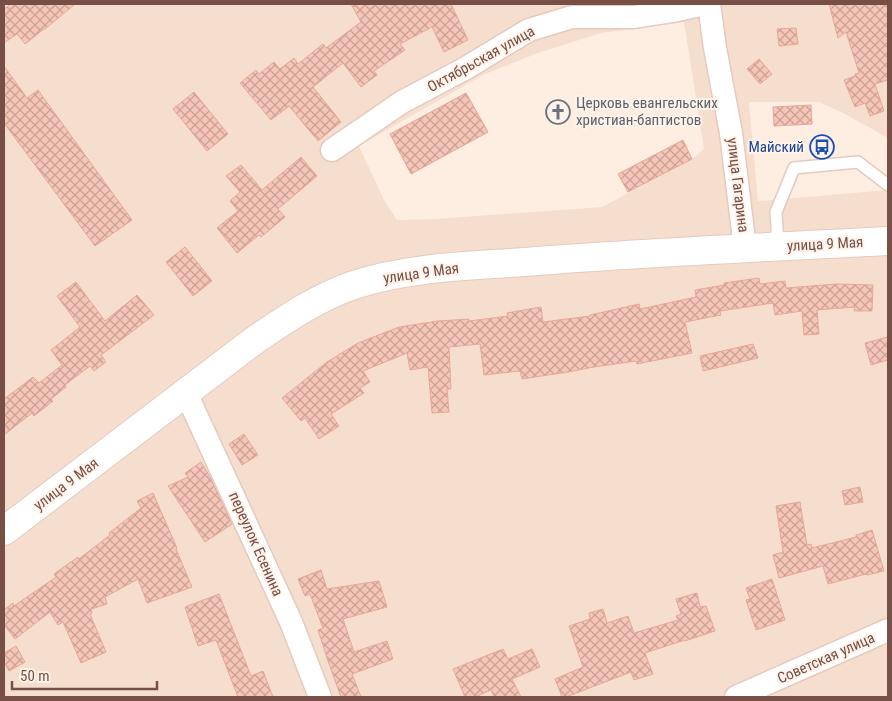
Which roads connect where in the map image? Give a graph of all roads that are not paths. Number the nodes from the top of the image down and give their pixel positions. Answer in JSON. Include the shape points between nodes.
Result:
{"nodes":[{"id":1,"x":704,"y":4,"type":"edge"},
{"id":2,"x":709,"y":4,"type":"edge"},
{"id":3,"x":332,"y":150,"type":"dead end"},
{"id":4,"x":888,"y":185,"type":"edge"},
{"id":5,"x":888,"y":241,"type":"edge"},
{"id":6,"x":778,"y":246,"type":"junction"},
{"id":7,"x":745,"y":248,"type":"junction"},
{"id":8,"x":186,"y":393,"type":"junction"},
{"id":9,"x":4,"y":531,"type":"edge"},
{"id":10,"x":888,"y":630,"type":"edge"},
{"id":11,"x":320,"y":697,"type":"edge"},
{"id":12,"x":736,"y":697,"type":"edge"}],
"edges":[{"from":1,"to":3,"type":"street","name":"Октябрьская улица","via":[[634,17],[572,17],[529,30],[402,102]]},
{"from":2,"to":7,"type":"street","name":"улица Гагарина","via":[[732,133]]},
{"from":4,"to":6,"type":"lane","via":[[858,162],[794,168],[776,212]]},
{"from":5,"to":6,"type":"street","name":"улица 9 Мая"},
{"from":6,"to":7,"type":"street","name":"улица 9 Мая"},
{"from":7,"to":8,"type":"street","name":"улица 9 Мая","via":[[454,268],[395,274],[356,284],[338,290],[286,319]]},
{"from":8,"to":9,"type":"street","name":"улица 9 Мая"},
{"from":8,"to":11,"type":"street","name":"переулок Есенина","via":[[291,622]]},
{"from":10,"to":12,"type":"street","name":"Советская улица"}]}
